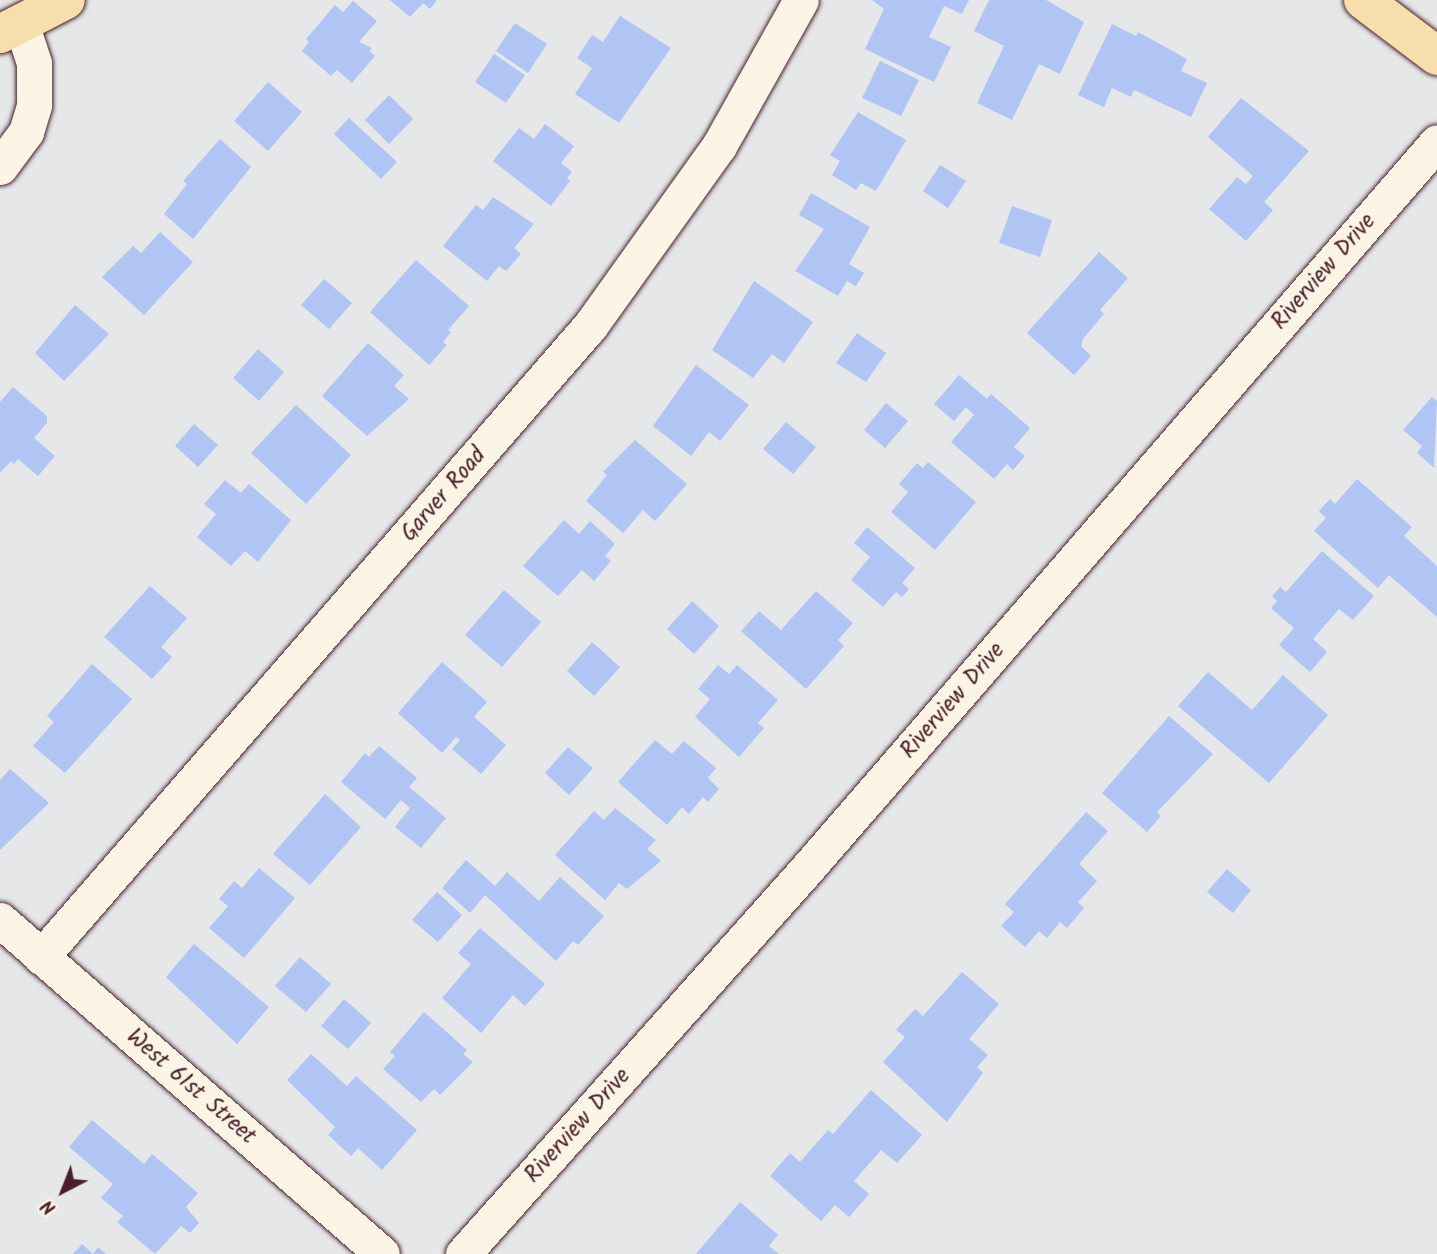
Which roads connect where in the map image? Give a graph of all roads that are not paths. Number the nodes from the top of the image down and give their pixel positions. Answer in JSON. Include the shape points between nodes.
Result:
{"nodes":[{"id":1,"x":66,"y":0,"type":"edge"},
{"id":2,"x":801,"y":0,"type":"edge"},
{"id":3,"x":1363,"y":0,"type":"edge"},
{"id":4,"x":11,"y":28,"type":"edge"},
{"id":5,"x":1437,"y":56,"type":"edge"},
{"id":6,"x":1437,"y":142,"type":"edge"},
{"id":7,"x":0,"y":167,"type":"edge"},
{"id":8,"x":0,"y":920,"type":"edge"},
{"id":9,"x":41,"y":957,"type":"junction"},
{"id":10,"x":382,"y":1254,"type":"edge"},
{"id":11,"x":463,"y":1254,"type":"edge"}],
"edges":[{"from":1,"to":4,"type":"main road"},
{"from":2,"to":9,"type":"street","name":"Garver Road","via":[[719,146],[590,326]]},
{"from":3,"to":5,"type":"main road"},
{"from":4,"to":7,"type":"street","via":[[34,63],[34,105],[26,132]]},
{"from":6,"to":11,"type":"street","name":"Riverview Drive","via":[[816,859]]},
{"from":8,"to":9,"type":"street","name":"West 61st Street"},
{"from":9,"to":10,"type":"street","name":"West 61st Street"}]}
